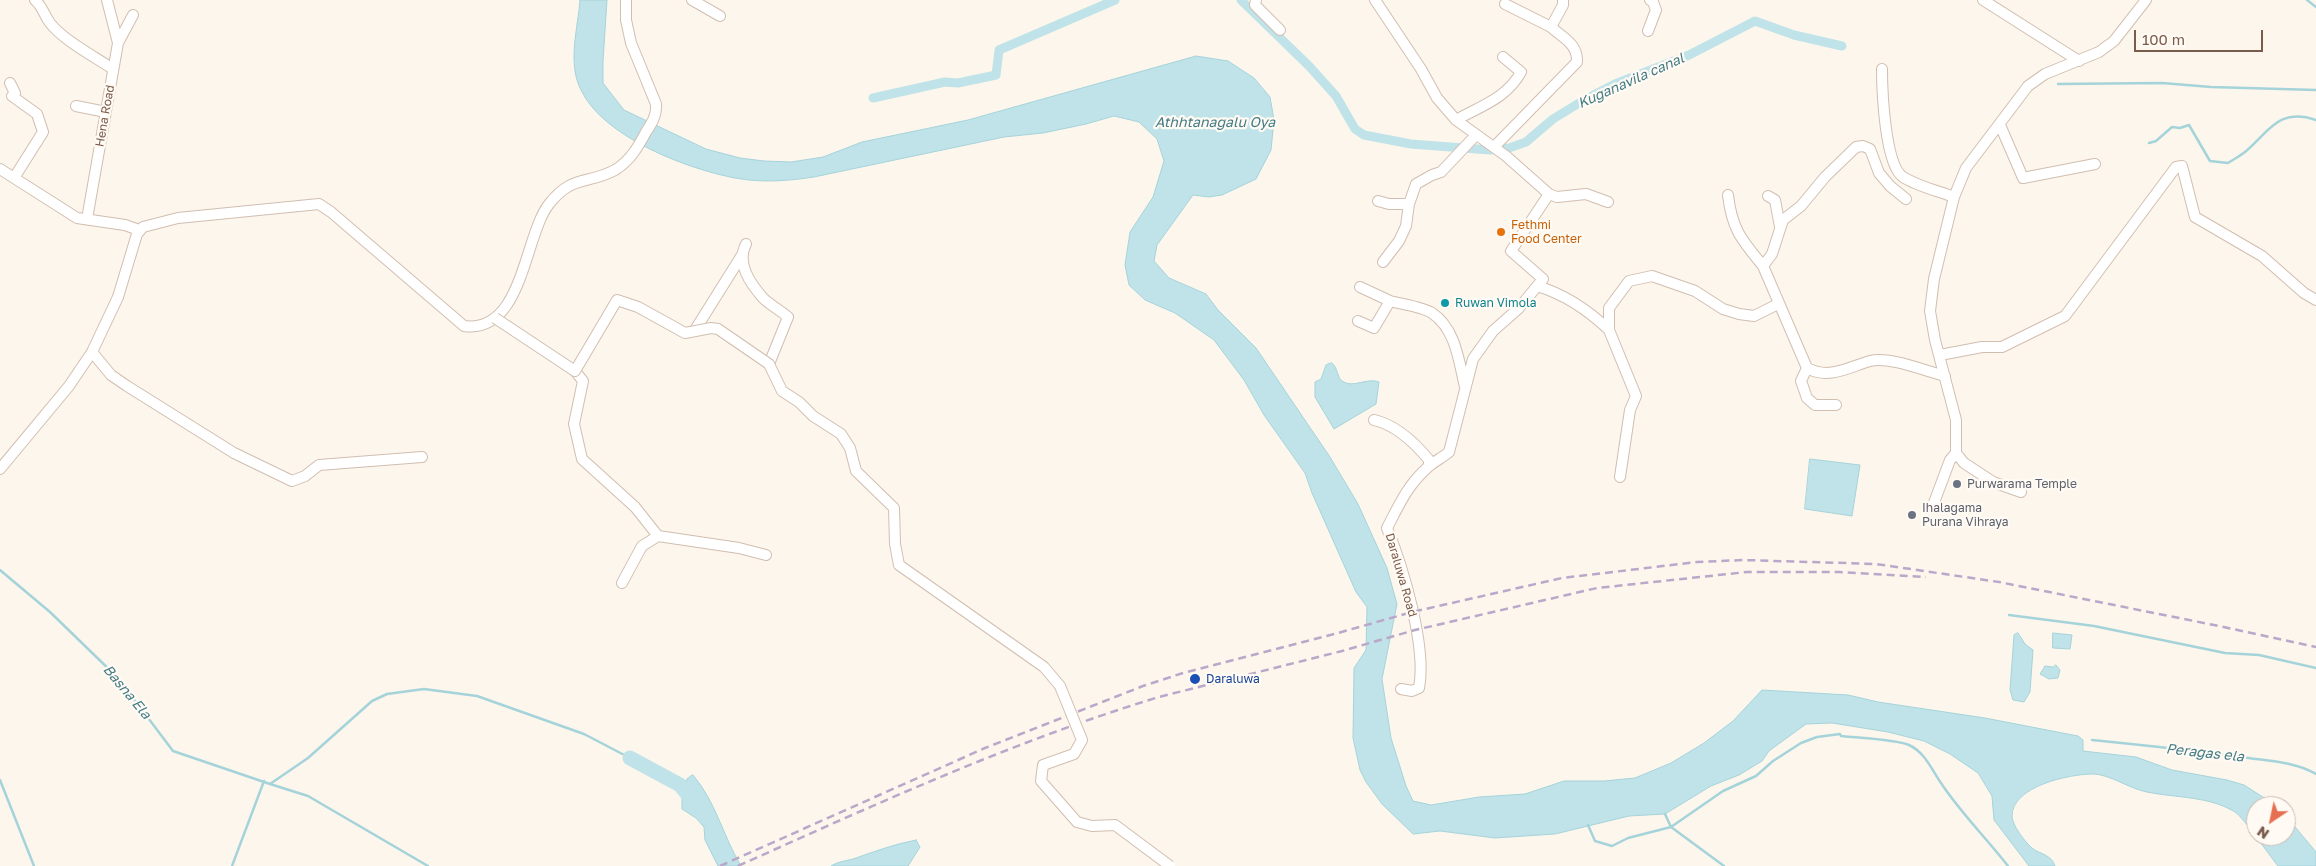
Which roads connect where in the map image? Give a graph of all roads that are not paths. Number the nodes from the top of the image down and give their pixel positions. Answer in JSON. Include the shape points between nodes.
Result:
{"nodes":[{"id":1,"x":36,"y":0,"type":"edge"},
{"id":2,"x":44,"y":0,"type":"edge"},
{"id":3,"x":107,"y":0,"type":"edge"},
{"id":4,"x":626,"y":0,"type":"edge"},
{"id":5,"x":692,"y":0,"type":"edge"},
{"id":6,"x":1256,"y":0,"type":"edge"},
{"id":7,"x":1388,"y":0,"type":"edge"},
{"id":8,"x":1563,"y":0,"type":"edge"},
{"id":9,"x":1650,"y":0,"type":"edge"},
{"id":10,"x":1983,"y":0,"type":"edge"},
{"id":11,"x":2146,"y":0,"type":"edge"},
{"id":12,"x":1378,"y":4,"type":"edge"},
{"id":13,"x":1505,"y":4,"type":"dead end"},
{"id":14,"x":133,"y":15,"type":"dead end"},
{"id":15,"x":720,"y":16,"type":"dead end"},
{"id":16,"x":50,"y":23,"type":"junction"},
{"id":17,"x":1551,"y":27,"type":"junction"},
{"id":18,"x":1280,"y":30,"type":"dead end"},
{"id":19,"x":1648,"y":31,"type":"dead end"},
{"id":20,"x":118,"y":43,"type":"junction"},
{"id":21,"x":1503,"y":56,"type":"dead end"},
{"id":22,"x":2079,"y":61,"type":"junction"},
{"id":23,"x":113,"y":69,"type":"junction"},
{"id":24,"x":1882,"y":69,"type":"dead end"},
{"id":25,"x":10,"y":82,"type":"dead end"},
{"id":26,"x":76,"y":106,"type":"dead end"},
{"id":27,"x":106,"y":112,"type":"junction"},
{"id":28,"x":1456,"y":120,"type":"junction"},
{"id":29,"x":2000,"y":125,"type":"junction"},
{"id":30,"x":1476,"y":135,"type":"junction"},
{"id":31,"x":1494,"y":147,"type":"junction"},
{"id":32,"x":2094,"y":164,"type":"dead end"},
{"id":33,"x":0,"y":169,"type":"edge"},
{"id":34,"x":14,"y":178,"type":"junction"},
{"id":35,"x":1549,"y":194,"type":"junction"},
{"id":36,"x":1728,"y":195,"type":"dead end"},
{"id":37,"x":1768,"y":196,"type":"dead end"},
{"id":38,"x":1954,"y":197,"type":"junction"},
{"id":39,"x":1906,"y":200,"type":"dead end"},
{"id":40,"x":1378,"y":201,"type":"dead end"},
{"id":41,"x":1608,"y":202,"type":"dead end"},
{"id":42,"x":1408,"y":204,"type":"junction"},
{"id":43,"x":87,"y":219,"type":"junction"},
{"id":44,"x":1780,"y":228,"type":"junction"},
{"id":45,"x":139,"y":230,"type":"junction"},
{"id":46,"x":1383,"y":262,"type":"dead end"},
{"id":47,"x":1764,"y":266,"type":"junction"},
{"id":48,"x":1537,"y":286,"type":"junction"},
{"id":49,"x":1360,"y":287,"type":"dead end"},
{"id":50,"x":2316,"y":300,"type":"edge"},
{"id":51,"x":1390,"y":301,"type":"junction"},
{"id":52,"x":1778,"y":304,"type":"junction"},
{"id":53,"x":495,"y":318,"type":"junction"},
{"id":54,"x":1358,"y":321,"type":"dead end"},
{"id":55,"x":695,"y":330,"type":"junction"},
{"id":56,"x":1609,"y":330,"type":"junction"},
{"id":57,"x":92,"y":352,"type":"junction"},
{"id":58,"x":1940,"y":355,"type":"junction"},
{"id":59,"x":768,"y":364,"type":"junction"},
{"id":60,"x":1807,"y":368,"type":"junction"},
{"id":61,"x":575,"y":370,"type":"junction"},
{"id":62,"x":1945,"y":376,"type":"junction"},
{"id":63,"x":1465,"y":391,"type":"junction"},
{"id":64,"x":1836,"y":405,"type":"dead end"},
{"id":65,"x":1374,"y":420,"type":"dead end"},
{"id":66,"x":1956,"y":454,"type":"junction"},
{"id":67,"x":422,"y":457,"type":"dead end"},
{"id":68,"x":1429,"y":466,"type":"junction"},
{"id":69,"x":0,"y":468,"type":"edge"},
{"id":70,"x":1620,"y":477,"type":"dead end"},
{"id":71,"x":2021,"y":492,"type":"dead end"},
{"id":72,"x":1932,"y":508,"type":"dead end"},
{"id":73,"x":658,"y":536,"type":"junction"},
{"id":74,"x":766,"y":555,"type":"dead end"},
{"id":75,"x":622,"y":583,"type":"dead end"},
{"id":76,"x":1401,"y":689,"type":"dead end"},
{"id":77,"x":1170,"y":866,"type":"edge"}],
"edges":[{"from":1,"to":16,"type":"street"},
{"from":2,"to":16,"type":"street"},
{"from":3,"to":20,"type":"street"},
{"from":4,"to":53,"type":"street","via":[[631,44],[657,111],[636,151],[626,162],[614,170],[576,181],[552,200],[543,212],[512,295]]},
{"from":5,"to":15,"type":"street"},
{"from":6,"to":18,"type":"street","via":[[1255,5]]},
{"from":7,"to":12,"type":"street"},
{"from":8,"to":17,"type":"street"},
{"from":9,"to":19,"type":"street","via":[[1656,10]]},
{"from":10,"to":22,"type":"street"},
{"from":11,"to":22,"type":"street","via":[[2114,41]]},
{"from":12,"to":28,"type":"street","via":[[1437,98]]},
{"from":13,"to":17,"type":"street"},
{"from":14,"to":20,"type":"street","name":"Hena Road"},
{"from":16,"to":23,"type":"street"},
{"from":17,"to":31,"type":"street","via":[[1573,44],[1578,52],[1578,62]]},
{"from":20,"to":23,"type":"street","name":"Hena Road"},
{"from":21,"to":28,"type":"street","via":[[1521,72],[1517,79],[1506,93]]},
{"from":22,"to":29,"type":"street","via":[[2045,74],[2028,86]]},
{"from":23,"to":27,"type":"street","name":"Hena Road"},
{"from":24,"to":38,"type":"street","via":[[1884,117],[1894,166],[1902,176]]},
{"from":25,"to":34,"type":"street","via":[[15,93],[12,96],[37,114],[43,132]]},
{"from":26,"to":27,"type":"street"},
{"from":27,"to":43,"type":"street","name":"Hena Road"},
{"from":28,"to":30,"type":"street"},
{"from":29,"to":32,"type":"street","via":[[2023,178]]},
{"from":29,"to":38,"type":"street","via":[[1966,168]]},
{"from":30,"to":31,"type":"street"},
{"from":30,"to":42,"type":"street","via":[[1441,172],[1416,184]]},
{"from":31,"to":35,"type":"street"},
{"from":33,"to":34,"type":"street"},
{"from":34,"to":43,"type":"street","via":[[68,214]]},
{"from":35,"to":41,"type":"street","via":[[1557,197],[1586,194]]},
{"from":35,"to":48,"type":"street","via":[[1511,251],[1543,278]]},
{"from":36,"to":47,"type":"street","via":[[1731,218],[1742,240]]},
{"from":37,"to":44,"type":"street","via":[[1775,200]]},
{"from":38,"to":58,"type":"street","via":[[1930,298],[1931,322]]},
{"from":39,"to":44,"type":"street","via":[[1880,173],[1870,149],[1856,147],[1824,177],[1801,206],[1783,220]]},
{"from":40,"to":42,"type":"street"},
{"from":42,"to":46,"type":"street","via":[[1406,226]]},
{"from":43,"to":45,"type":"street"},
{"from":44,"to":47,"type":"street","via":[[1772,254]]},
{"from":45,"to":53,"type":"street","via":[[178,218],[318,204],[464,326],[475,328]]},
{"from":45,"to":57,"type":"street","via":[[118,297]]},
{"from":47,"to":52,"type":"street"},
{"from":48,"to":56,"type":"street","via":[[1556,292]]},
{"from":48,"to":63,"type":"street","name":"Daraluwa Road","via":[[1519,308],[1493,331],[1473,359]]},
{"from":49,"to":51,"type":"street"},
{"from":50,"to":58,"type":"street","via":[[2262,256],[2195,217],[2182,166],[2176,167],[2065,316],[2002,347],[1982,347]]},
{"from":51,"to":54,"type":"street","via":[[1374,328]]},
{"from":51,"to":63,"type":"street","via":[[1432,312],[1444,326],[1455,343]]},
{"from":52,"to":56,"type":"street","via":[[1754,316],[1739,314],[1722,309],[1695,291],[1652,276],[1629,281],[1609,308]]},
{"from":52,"to":60,"type":"street"},
{"from":53,"to":61,"type":"street","bridge":true},
{"from":55,"to":59,"type":"street","bridge":true,"via":[[718,329]]},
{"from":55,"to":59,"type":"street","via":[[745,248],[742,266],[752,283],[764,299],[788,317]]},
{"from":55,"to":61,"type":"street","bridge":true,"via":[[685,332],[638,307],[617,300]]},
{"from":56,"to":70,"type":"street","via":[[1636,396],[1630,410]]},
{"from":57,"to":67,"type":"street","via":[[127,386],[234,453],[292,481],[319,465]]},
{"from":57,"to":69,"type":"street","via":[[70,386]]},
{"from":58,"to":62,"type":"street"},
{"from":59,"to":77,"type":"street","bridge":true,"via":[[782,391],[841,434],[850,448],[856,471],[894,508],[899,565],[1044,667],[1060,686],[1082,740],[1074,754],[1043,765],[1041,781],[1077,822],[1115,826]]},
{"from":60,"to":62,"type":"street","via":[[1817,373],[1845,371],[1870,361],[1887,360]]},
{"from":60,"to":64,"type":"street","via":[[1801,381],[1807,398],[1815,405]]},
{"from":61,"to":73,"type":"street","via":[[583,381],[574,424],[582,459],[635,506]]},
{"from":62,"to":66,"type":"street","via":[[1956,420]]},
{"from":63,"to":68,"type":"street","name":"Daraluwa Road","via":[[1449,452]]},
{"from":65,"to":68,"type":"street","via":[[1389,423],[1420,450],[1429,460]]},
{"from":66,"to":71,"type":"street","via":[[1993,482]]},
{"from":66,"to":72,"type":"street","via":[[1950,460]]},
{"from":68,"to":76,"type":"street","name":"Daraluwa Road","via":[[1408,488],[1387,528],[1420,642],[1419,688],[1412,691]]},
{"from":73,"to":74,"type":"street"},
{"from":73,"to":75,"type":"street","via":[[642,546]]}]}
